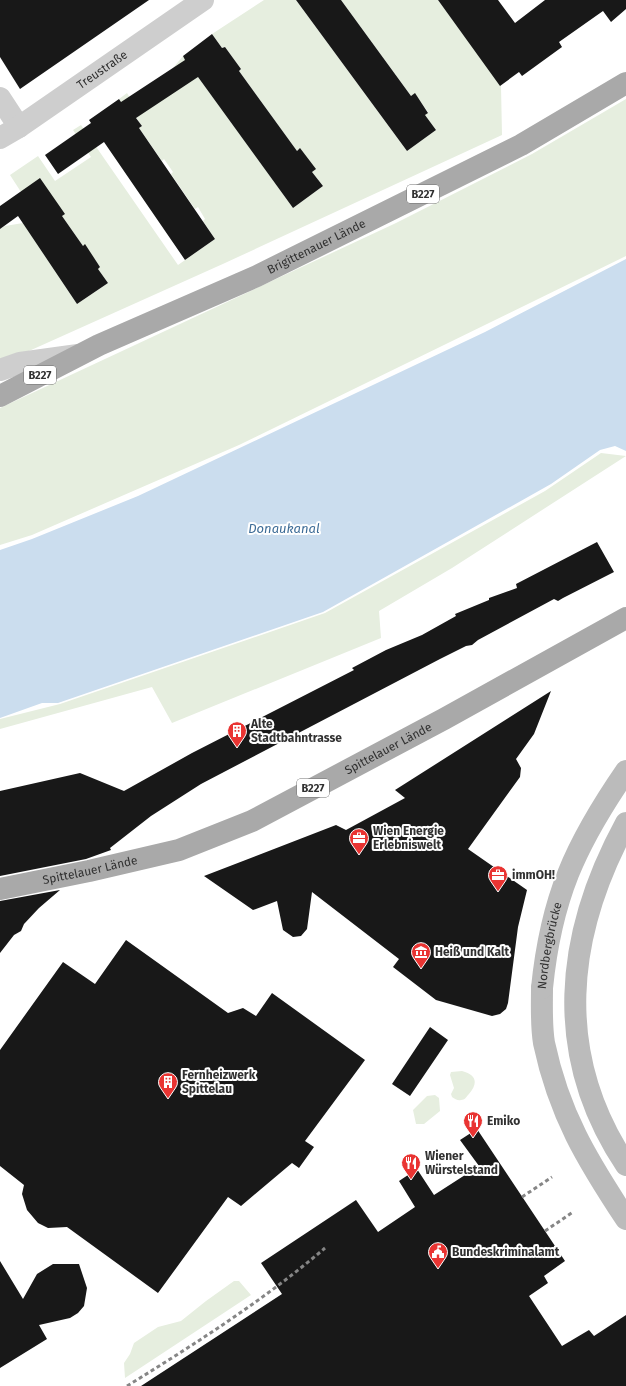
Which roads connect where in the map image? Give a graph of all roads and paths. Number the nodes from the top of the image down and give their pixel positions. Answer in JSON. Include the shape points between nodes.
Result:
{"nodes":[{"id":1,"x":203,"y":0,"type":"edge"},
{"id":2,"x":626,"y":83,"type":"edge"},
{"id":3,"x":0,"y":98,"type":"edge"},
{"id":4,"x":19,"y":127,"type":"junction"},
{"id":5,"x":0,"y":138,"type":"edge"},
{"id":6,"x":81,"y":354,"type":"junction"},
{"id":7,"x":0,"y":370,"type":"edge"},
{"id":8,"x":0,"y":396,"type":"edge"},
{"id":9,"x":626,"y":618,"type":"edge"},
{"id":10,"x":626,"y":771,"type":"edge"},
{"id":11,"x":626,"y":822,"type":"edge"},
{"id":12,"x":0,"y":889,"type":"edge"},
{"id":13,"x":626,"y":1165,"type":"edge"},
{"id":14,"x":626,"y":1219,"type":"edge"}],
"edges":[{"from":1,"to":4,"type":"street","name":"Treustraße"},
{"from":2,"to":6,"type":"main road","name":"Brigittenauer Lände","number":"B227","via":[[507,152],[257,276]]},
{"from":3,"to":4,"type":"street"},
{"from":4,"to":5,"type":"street","name":"Treustraße"},
{"from":6,"to":7,"type":"street","via":[[20,363]]},
{"from":6,"to":8,"type":"main road","name":"Brigittenauer Lände","number":"B227"},
{"from":9,"to":12,"type":"main road","name":"Spittelauer Lände","number":"B227","via":[[252,821],[179,850]]},
{"from":10,"to":14,"type":"main road","name":"Nordbergbrücke","bridge":true,"via":[[592,824],[562,884],[546,951],[542,988],[544,1041],[560,1100],[586,1156]]},
{"from":11,"to":13,"type":"main road","via":[[604,867],[580,941],[575,1000],[578,1044],[587,1084],[604,1128]]}]}
